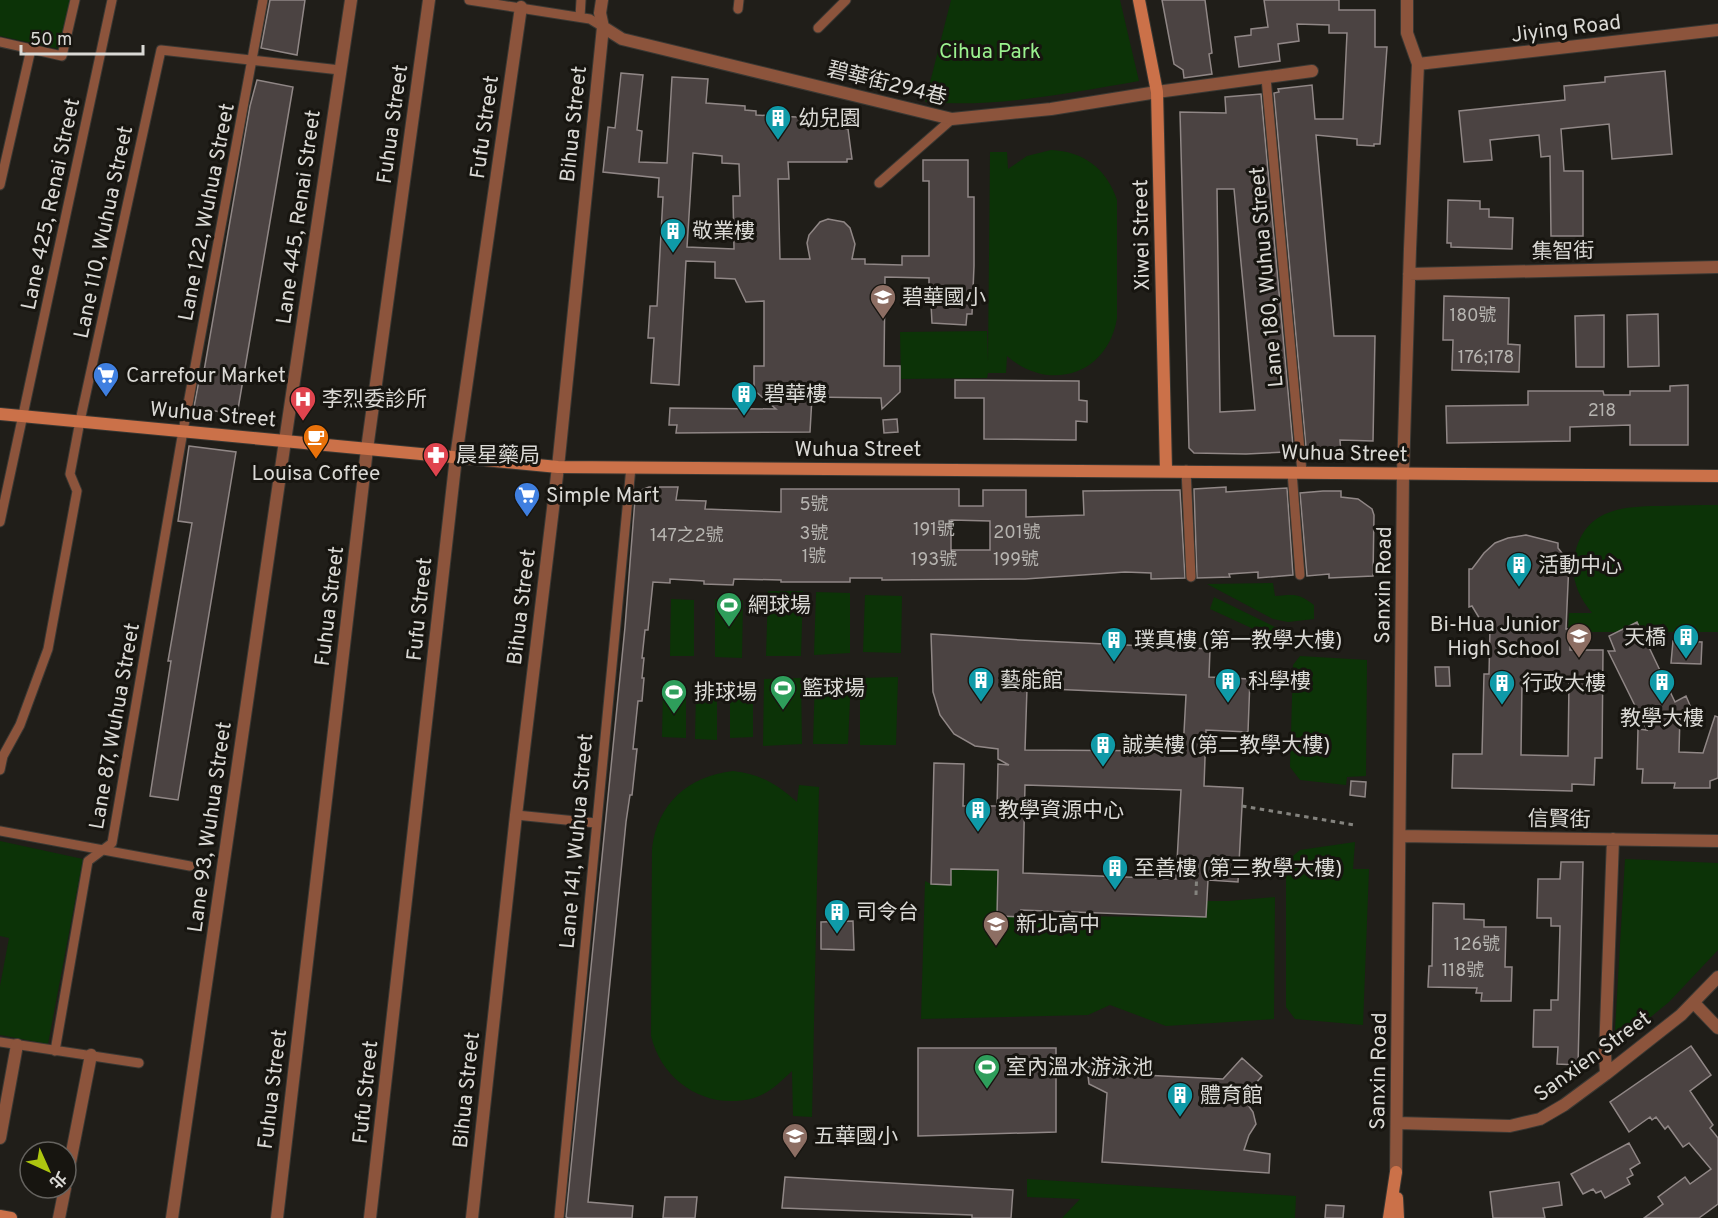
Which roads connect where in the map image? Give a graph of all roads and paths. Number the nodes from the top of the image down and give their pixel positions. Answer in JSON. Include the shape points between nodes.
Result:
{"nodes":[{"id":1,"x":75,"y":0,"type":"edge"},
{"id":2,"x":112,"y":0,"type":"edge"},
{"id":3,"x":263,"y":0,"type":"edge"},
{"id":4,"x":351,"y":0,"type":"edge"},
{"id":5,"x":429,"y":0,"type":"edge"},
{"id":6,"x":469,"y":0,"type":"edge"},
{"id":7,"x":581,"y":0,"type":"edge"},
{"id":8,"x":602,"y":0,"type":"edge"},
{"id":9,"x":846,"y":0,"type":"edge"},
{"id":10,"x":1139,"y":0,"type":"edge"},
{"id":11,"x":1407,"y":0,"type":"edge"},
{"id":12,"x":521,"y":7,"type":"junction"},
{"id":13,"x":580,"y":17,"type":"junction"},
{"id":14,"x":603,"y":27,"type":"junction"},
{"id":15,"x":818,"y":28,"type":"dead end"},
{"id":16,"x":1718,"y":30,"type":"edge"},
{"id":17,"x":0,"y":42,"type":"edge"},
{"id":18,"x":31,"y":49,"type":"junction"},
{"id":19,"x":252,"y":61,"type":"junction"},
{"id":20,"x":1418,"y":64,"type":"junction"},
{"id":21,"x":340,"y":70,"type":"junction"},
{"id":22,"x":1312,"y":71,"type":"dead end"},
{"id":23,"x":1266,"y":78,"type":"junction"},
{"id":24,"x":1158,"y":92,"type":"junction"},
{"id":25,"x":952,"y":118,"type":"junction"},
{"id":26,"x":879,"y":183,"type":"dead end"},
{"id":27,"x":0,"y":185,"type":"edge"},
{"id":28,"x":1718,"y":267,"type":"edge"},
{"id":29,"x":1409,"y":274,"type":"junction"},
{"id":30,"x":0,"y":414,"type":"edge"},
{"id":31,"x":23,"y":416,"type":"junction"},
{"id":32,"x":80,"y":421,"type":"junction"},
{"id":33,"x":183,"y":431,"type":"junction"},
{"id":34,"x":285,"y":441,"type":"junction"},
{"id":35,"x":367,"y":449,"type":"junction"},
{"id":36,"x":456,"y":457,"type":"junction"},
{"id":37,"x":558,"y":466,"type":"junction"},
{"id":38,"x":631,"y":467,"type":"junction"},
{"id":39,"x":1166,"y":470,"type":"junction"},
{"id":40,"x":1186,"y":470,"type":"junction"},
{"id":41,"x":1297,"y":472,"type":"junction"},
{"id":42,"x":1403,"y":473,"type":"junction"},
{"id":43,"x":1718,"y":476,"type":"edge"},
{"id":44,"x":0,"y":522,"type":"edge"},
{"id":45,"x":1300,"y":575,"type":"dead end"},
{"id":46,"x":1191,"y":577,"type":"dead end"},
{"id":47,"x":0,"y":770,"type":"edge"},
{"id":48,"x":1242,"y":806,"type":"dead end"},
{"id":49,"x":516,"y":815,"type":"junction"},
{"id":50,"x":596,"y":823,"type":"junction"},
{"id":51,"x":1353,"y":825,"type":"dead end"},
{"id":52,"x":0,"y":831,"type":"edge"},
{"id":53,"x":1400,"y":836,"type":"junction"},
{"id":54,"x":1614,"y":839,"type":"junction"},
{"id":55,"x":1718,"y":841,"type":"edge"},
{"id":56,"x":102,"y":850,"type":"junction"},
{"id":57,"x":1197,"y":864,"type":"dead end"},
{"id":58,"x":190,"y":866,"type":"dead end"},
{"id":59,"x":1196,"y":895,"type":"dead end"},
{"id":60,"x":1718,"y":977,"type":"edge"},
{"id":61,"x":1694,"y":1002,"type":"junction"},
{"id":62,"x":1718,"y":1028,"type":"edge"},
{"id":63,"x":0,"y":1042,"type":"edge"},
{"id":64,"x":17,"y":1045,"type":"junction"},
{"id":65,"x":55,"y":1051,"type":"junction"},
{"id":66,"x":91,"y":1055,"type":"junction"},
{"id":67,"x":138,"y":1063,"type":"dead end"},
{"id":68,"x":1606,"y":1074,"type":"junction"},
{"id":69,"x":1397,"y":1123,"type":"junction"},
{"id":70,"x":0,"y":1137,"type":"edge"},
{"id":71,"x":74,"y":1140,"type":"edge"},
{"id":72,"x":1396,"y":1172,"type":"junction"},
{"id":73,"x":63,"y":1200,"type":"edge"},
{"id":74,"x":0,"y":1216,"type":"edge"},
{"id":75,"x":11,"y":1218,"type":"edge"},
{"id":76,"x":59,"y":1218,"type":"edge"},
{"id":77,"x":172,"y":1218,"type":"edge"},
{"id":78,"x":277,"y":1218,"type":"edge"},
{"id":79,"x":370,"y":1218,"type":"edge"},
{"id":80,"x":472,"y":1218,"type":"edge"},
{"id":81,"x":559,"y":1218,"type":"edge"},
{"id":82,"x":1389,"y":1218,"type":"edge"},
{"id":83,"x":1398,"y":1218,"type":"edge"}],
"edges":[{"from":1,"to":18,"type":"lane","via":[[62,56]]},
{"from":2,"to":31,"type":"lane","name":"Lane 425, Renai Street"},
{"from":3,"to":19,"type":"lane","name":"Lane 122, Wuhua Street"},
{"from":4,"to":21,"type":"street","name":"Lane 445, Renai Street"},
{"from":5,"to":35,"type":"street","name":"Fuhua Street"},
{"from":6,"to":12,"type":"lane"},
{"from":7,"to":13,"type":"lane"},
{"from":8,"to":14,"type":"street","name":"Bihua Street"},
{"from":9,"to":15,"type":"lane"},
{"from":10,"to":24,"type":"street","name":"Xiwei Street"},
{"from":11,"to":20,"type":"street","name":"Sanxin Road","via":[[1407,33]]},
{"from":12,"to":13,"type":"lane"},
{"from":12,"to":36,"type":"street","name":"Fufu Street"},
{"from":13,"to":14,"type":"lane"},
{"from":14,"to":25,"type":"street","name":"碧華街294巷","via":[[622,39]]},
{"from":14,"to":37,"type":"street","name":"Bihua Street"},
{"from":16,"to":20,"type":"street","name":"Jiying Road"},
{"from":17,"to":18,"type":"lane"},
{"from":18,"to":27,"type":"lane"},
{"from":19,"to":21,"type":"lane"},
{"from":19,"to":32,"type":"lane","name":"Lane 110, Wuhua Street","via":[[161,50]]},
{"from":19,"to":33,"type":"lane","name":"Lane 122, Wuhua Street"},
{"from":20,"to":29,"type":"street","name":"Sanxin Road"},
{"from":21,"to":34,"type":"street","name":"Lane 445, Renai Street"},
{"from":22,"to":23,"type":"street","name":"碧華街294巷"},
{"from":23,"to":24,"type":"street","name":"碧華街294巷"},
{"from":23,"to":41,"type":"lane","name":"Lane 180, Wuhua Street"},
{"from":24,"to":25,"type":"street","name":"碧華街294巷","via":[[1051,109]]},
{"from":24,"to":39,"type":"street","name":"Xiwei Street"},
{"from":25,"to":26,"type":"lane"},
{"from":28,"to":29,"type":"street","name":"集智街"},
{"from":29,"to":42,"type":"street","name":"Sanxin Road"},
{"from":30,"to":31,"type":"street","name":"Wuhua Street"},
{"from":31,"to":32,"type":"street","name":"Wuhua Street"},
{"from":31,"to":44,"type":"lane","name":"Lane 425, Renai Street"},
{"from":32,"to":33,"type":"street","name":"Wuhua Street"},
{"from":32,"to":47,"type":"lane","name":"Lane 110, Wuhua Street","via":[[70,474],[76,491],[48,649]]},
{"from":33,"to":34,"type":"street","name":"Wuhua Street"},
{"from":33,"to":56,"type":"lane","name":"Lane 87, Wuhua Street","via":[[112,843]]},
{"from":34,"to":35,"type":"street","name":"Wuhua Street"},
{"from":34,"to":77,"type":"street","name":"Lane 93, Wuhua Street"},
{"from":35,"to":36,"type":"street","name":"Wuhua Street"},
{"from":35,"to":78,"type":"street","name":"Fuhua Street"},
{"from":36,"to":37,"type":"street","name":"Wuhua Street"},
{"from":36,"to":79,"type":"street","name":"Fufu Street"},
{"from":37,"to":38,"type":"street","name":"Wuhua Street"},
{"from":37,"to":49,"type":"street","name":"Bihua Street"},
{"from":38,"to":39,"type":"street","name":"Wuhua Street"},
{"from":38,"to":50,"type":"lane","name":"Lane 141, Wuhua Street"},
{"from":39,"to":40,"type":"street","name":"Wuhua Street"},
{"from":40,"to":41,"type":"street","name":"Wuhua Street"},
{"from":40,"to":46,"type":"lane"},
{"from":41,"to":42,"type":"street","name":"Wuhua Street"},
{"from":41,"to":45,"type":"lane","name":"Lane 180, Wuhua Street"},
{"from":42,"to":43,"type":"street","name":"Wuhua Street"},
{"from":42,"to":53,"type":"street","name":"Sanxin Road"},
{"from":48,"to":51,"type":"path"},
{"from":49,"to":50,"type":"lane"},
{"from":49,"to":80,"type":"street","name":"Bihua Street"},
{"from":50,"to":81,"type":"lane","name":"Lane 141, Wuhua Street"},
{"from":52,"to":56,"type":"lane"},
{"from":53,"to":54,"type":"street","name":"信賢街"},
{"from":53,"to":69,"type":"street","name":"Sanxin Road"},
{"from":54,"to":55,"type":"street","name":"信賢街"},
{"from":54,"to":68,"type":"street"},
{"from":56,"to":58,"type":"lane"},
{"from":56,"to":65,"type":"lane","name":"Lane 87, Wuhua Street","via":[[88,861]]},
{"from":57,"to":59,"type":"path"},
{"from":60,"to":61,"type":"street","name":"Sanxien Street"},
{"from":61,"to":62,"type":"street"},
{"from":61,"to":68,"type":"street","name":"Sanxien Street"},
{"from":63,"to":64,"type":"lane"},
{"from":64,"to":65,"type":"lane"},
{"from":64,"to":70,"type":"street"},
{"from":65,"to":66,"type":"lane"},
{"from":66,"to":67,"type":"lane"},
{"from":66,"to":71,"type":"street"},
{"from":68,"to":69,"type":"street","name":"Sanxien Street","via":[[1540,1119],[1510,1126]]},
{"from":69,"to":72,"type":"street","name":"Sanxin Road"},
{"from":72,"to":82,"type":"street","name":"Sanxin Road"},
{"from":72,"to":83,"type":"street","name":"Sanxin Road"},
{"from":73,"to":76,"type":"street"},
{"from":74,"to":75,"type":"street"}]}
